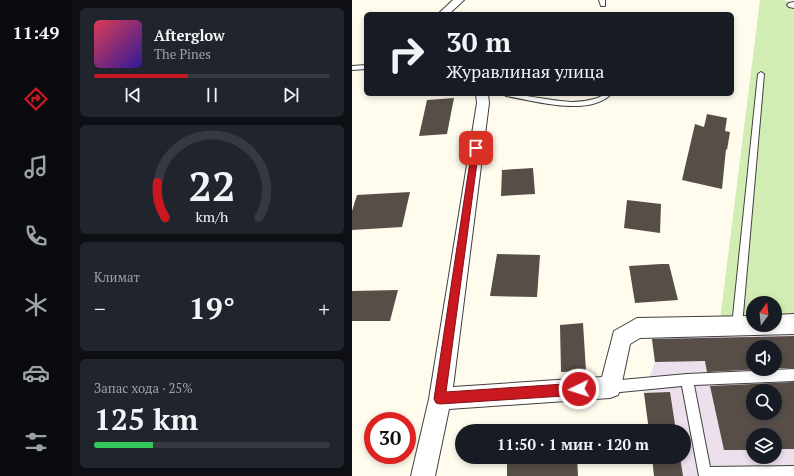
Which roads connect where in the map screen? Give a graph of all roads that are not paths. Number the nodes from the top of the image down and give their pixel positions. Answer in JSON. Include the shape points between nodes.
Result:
{"nodes":[{"id":1,"x":459,"y":0,"type":"edge"},
{"id":2,"x":445,"y":12,"type":"edge"},
{"id":3,"x":364,"y":67,"type":"edge"},
{"id":4,"x":352,"y":68,"type":"edge"},
{"id":5,"x":761,"y":74,"type":"dead end"},
{"id":6,"x":482,"y":96,"type":"edge"},
{"id":7,"x":519,"y":96,"type":"edge"},
{"id":8,"x":606,"y":96,"type":"edge"},
{"id":9,"x":794,"y":324,"type":"edge"},
{"id":10,"x":782,"y":325,"type":"edge"},
{"id":11,"x":737,"y":326,"type":"junction"},
{"id":12,"x":746,"y":326,"type":"edge"},
{"id":13,"x":794,"y":375,"type":"edge"},
{"id":14,"x":687,"y":380,"type":"junction"},
{"id":15,"x":610,"y":387,"type":"junction"},
{"id":16,"x":440,"y":399,"type":"junction"},
{"id":17,"x":794,"y":472,"type":"edge"},
{"id":18,"x":705,"y":475,"type":"edge"},
{"id":19,"x":423,"y":476,"type":"edge"}],
"edges":[{"from":1,"to":2,"type":"street"},
{"from":3,"to":4,"type":"lane"},
{"from":5,"to":11,"type":"lane"},
{"from":6,"to":16,"type":"street"},
{"from":7,"to":8,"type":"lane","via":[[570,104],[595,102]]},
{"from":9,"to":10,"type":"street"},
{"from":11,"to":12,"type":"street"},
{"from":11,"to":15,"type":"street","via":[[637,328],[621,338]]},
{"from":13,"to":14,"type":"lane"},
{"from":14,"to":15,"type":"lane"},
{"from":14,"to":18,"type":"lane"},
{"from":15,"to":16,"type":"street"},
{"from":16,"to":19,"type":"street"},
{"from":17,"to":18,"type":"lane"}]}
